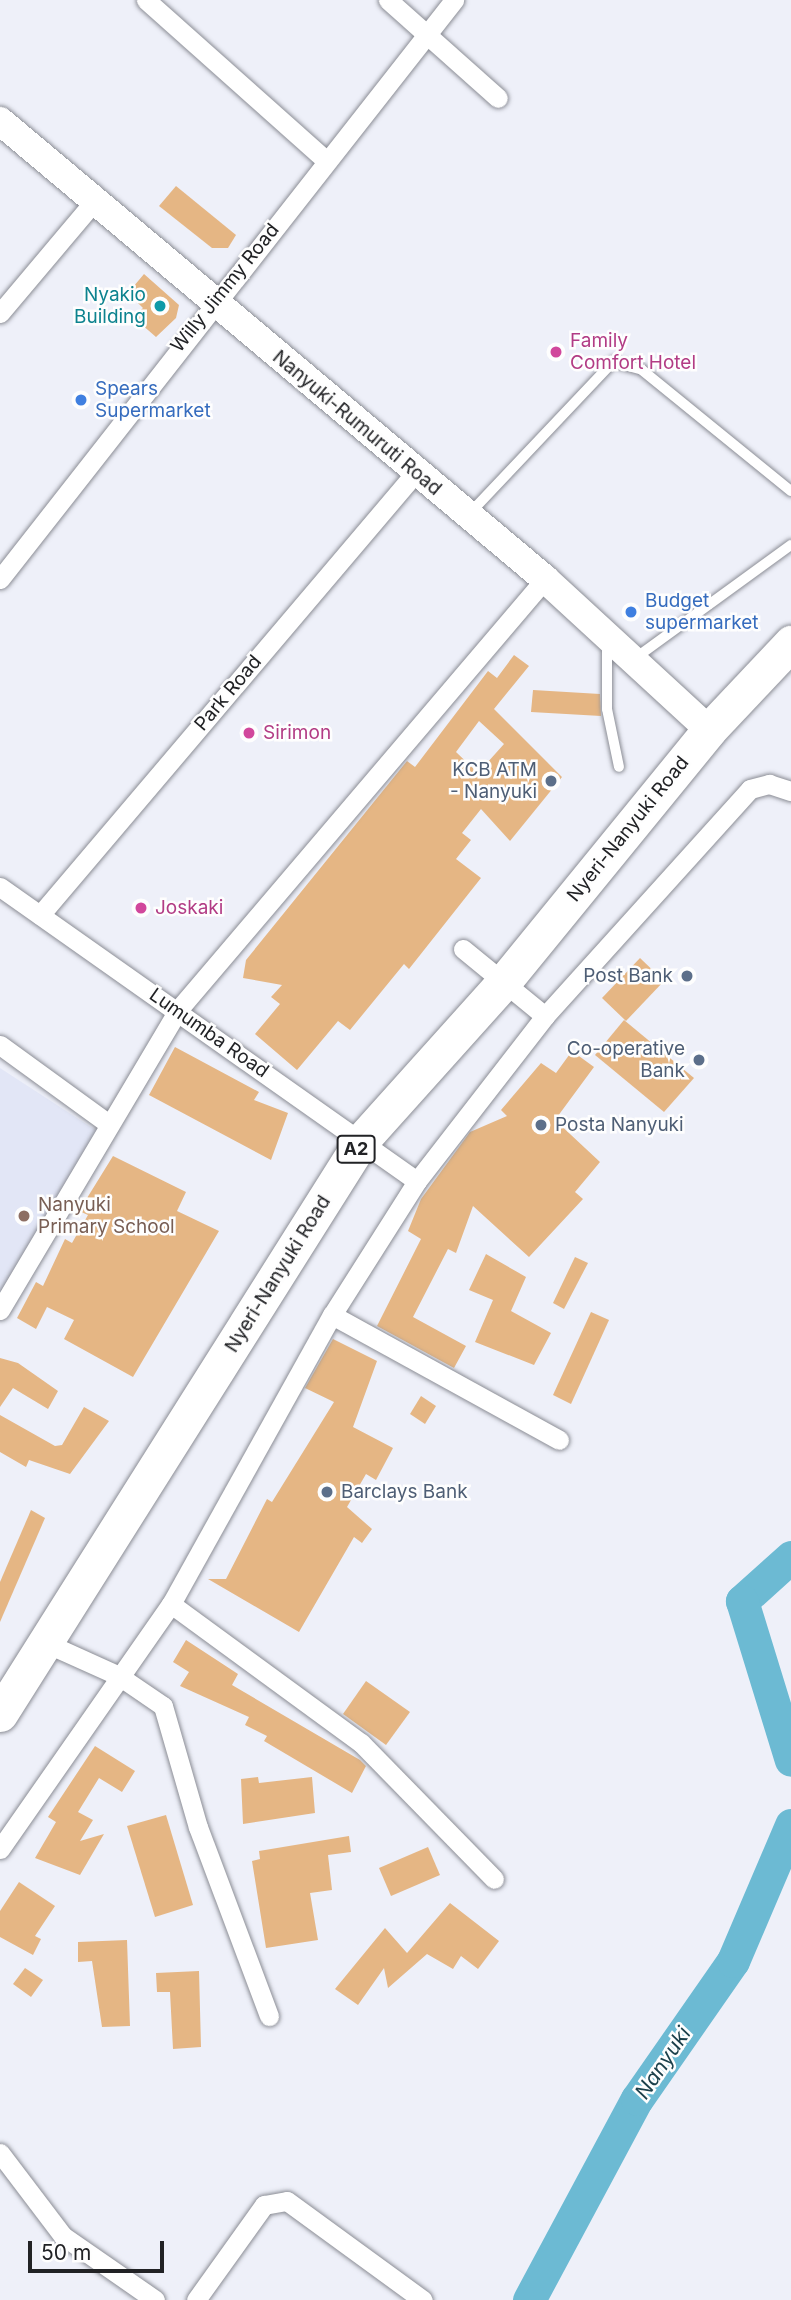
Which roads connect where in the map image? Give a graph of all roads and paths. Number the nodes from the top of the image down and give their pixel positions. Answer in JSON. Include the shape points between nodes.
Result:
{"nodes":[{"id":1,"x":146,"y":0,"type":"edge"},
{"id":2,"x":388,"y":0,"type":"edge"},
{"id":3,"x":454,"y":0,"type":"edge"},
{"id":4,"x":425,"y":33,"type":"junction"},
{"id":5,"x":498,"y":98,"type":"dead end"},
{"id":6,"x":0,"y":121,"type":"edge"},
{"id":7,"x":327,"y":160,"type":"junction"},
{"id":8,"x":95,"y":200,"type":"junction"},
{"id":9,"x":211,"y":303,"type":"junction"},
{"id":10,"x":0,"y":313,"type":"edge"},
{"id":11,"x":416,"y":472,"type":"junction"},
{"id":12,"x":791,"y":491,"type":"edge"},
{"id":13,"x":468,"y":515,"type":"junction"},
{"id":14,"x":791,"y":545,"type":"edge"},
{"id":15,"x":0,"y":579,"type":"edge"},
{"id":16,"x":545,"y":579,"type":"junction"},
{"id":17,"x":608,"y":636,"type":"junction"},
{"id":18,"x":791,"y":643,"type":"edge"},
{"id":19,"x":634,"y":659,"type":"junction"},
{"id":20,"x":709,"y":730,"type":"junction"},
{"id":21,"x":619,"y":768,"type":"dead end"},
{"id":22,"x":791,"y":791,"type":"edge"},
{"id":23,"x":0,"y":887,"type":"edge"},
{"id":24,"x":40,"y":915,"type":"junction"},
{"id":25,"x":463,"y":949,"type":"dead end"},
{"id":26,"x":502,"y":985,"type":"junction"},
{"id":27,"x":178,"y":1010,"type":"junction"},
{"id":28,"x":545,"y":1016,"type":"junction"},
{"id":29,"x":0,"y":1045,"type":"edge"},
{"id":30,"x":106,"y":1122,"type":"junction"},
{"id":31,"x":362,"y":1140,"type":"junction"},
{"id":32,"x":417,"y":1181,"type":"junction"},
{"id":33,"x":0,"y":1310,"type":"edge"},
{"id":34,"x":332,"y":1315,"type":"junction"},
{"id":35,"x":559,"y":1440,"type":"dead end"},
{"id":36,"x":171,"y":1604,"type":"junction"},
{"id":37,"x":46,"y":1643,"type":"junction"},
{"id":38,"x":119,"y":1676,"type":"junction"},
{"id":39,"x":0,"y":1714,"type":"edge"},
{"id":40,"x":0,"y":1849,"type":"edge"},
{"id":41,"x":494,"y":1879,"type":"dead end"},
{"id":42,"x":269,"y":2016,"type":"dead end"},
{"id":43,"x":0,"y":2153,"type":"edge"},
{"id":44,"x":155,"y":2300,"type":"edge"},
{"id":45,"x":196,"y":2300,"type":"edge"},
{"id":46,"x":423,"y":2300,"type":"edge"}],
"edges":[{"from":1,"to":7,"type":"street"},
{"from":2,"to":4,"type":"street"},
{"from":3,"to":4,"type":"street","name":"Willy Jimmy Road"},
{"from":4,"to":5,"type":"street"},
{"from":4,"to":7,"type":"street","name":"Willy Jimmy Road"},
{"from":6,"to":8,"type":"main road","name":"Nanyuki-Rumuruti Road"},
{"from":7,"to":9,"type":"street","name":"Willy Jimmy Road"},
{"from":8,"to":9,"type":"main road","name":"Nanyuki-Rumuruti Road"},
{"from":8,"to":10,"type":"street"},
{"from":9,"to":11,"type":"main road","name":"Nanyuki-Rumuruti Road"},
{"from":9,"to":15,"type":"street","name":"Willy Jimmy Road"},
{"from":11,"to":13,"type":"main road","name":"Nanyuki-Rumuruti Road"},
{"from":11,"to":24,"type":"street","name":"Park Road"},
{"from":12,"to":13,"type":"lane","via":[[642,370],[613,362]]},
{"from":13,"to":16,"type":"main road","name":"Nanyuki-Rumuruti Road"},
{"from":14,"to":19,"type":"lane"},
{"from":16,"to":17,"type":"main road","name":"Nanyuki-Rumuruti Road"},
{"from":16,"to":27,"type":"street"},
{"from":17,"to":19,"type":"main road","name":"Nanyuki-Rumuruti Road"},
{"from":17,"to":21,"type":"lane","via":[[604,674]]},
{"from":18,"to":20,"type":"highway","name":"Nyeri-Nanyuki Road","number":"A2"},
{"from":19,"to":20,"type":"main road","name":"Nanyuki-Rumuruti Road"},
{"from":20,"to":26,"type":"highway","name":"Nyeri-Nanyuki Road","number":"A2"},
{"from":22,"to":28,"type":"street","via":[[769,783],[750,789]]},
{"from":23,"to":24,"type":"street","name":"Lumumba Road"},
{"from":24,"to":27,"type":"street","name":"Lumumba Road"},
{"from":25,"to":26,"type":"street"},
{"from":26,"to":28,"type":"street"},
{"from":26,"to":31,"type":"highway","name":"Nyeri-Nanyuki Road","number":"A2"},
{"from":27,"to":30,"type":"street"},
{"from":27,"to":31,"type":"street","name":"Lumumba Road"},
{"from":28,"to":32,"type":"street"},
{"from":29,"to":30,"type":"street"},
{"from":30,"to":33,"type":"street"},
{"from":31,"to":32,"type":"street","name":"Lumumba Road"},
{"from":31,"to":37,"type":"highway","name":"Nyeri-Nanyuki Road","number":"A2"},
{"from":32,"to":34,"type":"street"},
{"from":34,"to":35,"type":"street"},
{"from":34,"to":36,"type":"street"},
{"from":36,"to":38,"type":"street"},
{"from":36,"to":41,"type":"street","via":[[361,1743]]},
{"from":37,"to":38,"type":"street"},
{"from":37,"to":39,"type":"highway","name":"Nyeri-Nanyuki Road","number":"A2"},
{"from":38,"to":40,"type":"street"},
{"from":38,"to":42,"type":"street","via":[[163,1706],[198,1827]]},
{"from":43,"to":44,"type":"street","via":[[63,2236]]},
{"from":45,"to":46,"type":"street","via":[[264,2205],[287,2202]]}]}
